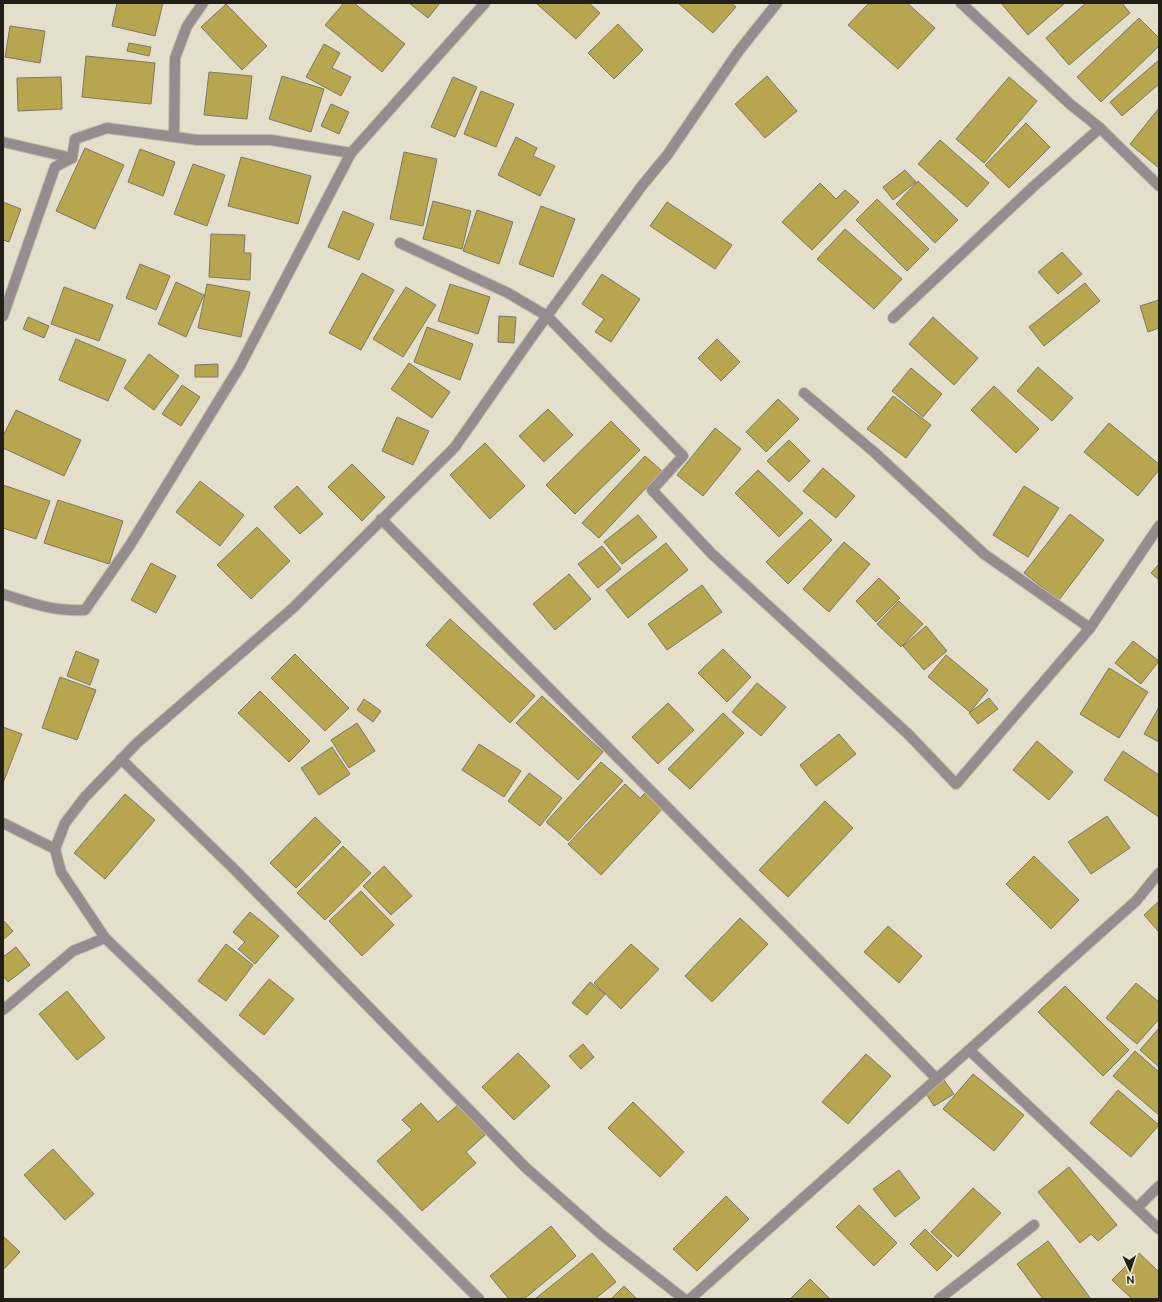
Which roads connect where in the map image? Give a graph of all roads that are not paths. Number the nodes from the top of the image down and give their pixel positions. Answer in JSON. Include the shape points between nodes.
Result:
{"nodes":[{"id":1,"x":203,"y":3,"type":"edge"},
{"id":2,"x":484,"y":3,"type":"edge"},
{"id":3,"x":777,"y":3,"type":"edge"},
{"id":4,"x":961,"y":3,"type":"edge"},
{"id":5,"x":1100,"y":128,"type":"junction"},
{"id":6,"x":174,"y":136,"type":"junction"},
{"id":7,"x":3,"y":142,"type":"edge"},
{"id":8,"x":351,"y":152,"type":"junction"},
{"id":9,"x":72,"y":158,"type":"junction"},
{"id":10,"x":1159,"y":186,"type":"edge"},
{"id":11,"x":400,"y":243,"type":"dead end"},
{"id":12,"x":3,"y":316,"type":"edge"},
{"id":13,"x":547,"y":316,"type":"junction"},
{"id":14,"x":893,"y":318,"type":"dead end"},
{"id":15,"x":804,"y":393,"type":"dead end"},
{"id":16,"x":381,"y":519,"type":"junction"},
{"id":17,"x":1159,"y":526,"type":"edge"},
{"id":18,"x":3,"y":594,"type":"edge"},
{"id":19,"x":1090,"y":628,"type":"junction"},
{"id":20,"x":121,"y":759,"type":"junction"},
{"id":21,"x":3,"y":823,"type":"edge"},
{"id":22,"x":55,"y":849,"type":"junction"},
{"id":23,"x":1159,"y":873,"type":"edge"},
{"id":24,"x":105,"y":938,"type":"junction"},
{"id":25,"x":3,"y":1010,"type":"edge"},
{"id":26,"x":969,"y":1050,"type":"junction"},
{"id":27,"x":937,"y":1079,"type":"junction"},
{"id":28,"x":1159,"y":1186,"type":"edge"},
{"id":29,"x":1137,"y":1208,"type":"junction"},
{"id":30,"x":1034,"y":1225,"type":"dead end"},
{"id":31,"x":1159,"y":1229,"type":"edge"},
{"id":32,"x":479,"y":1299,"type":"edge"},
{"id":33,"x":684,"y":1299,"type":"edge"},
{"id":34,"x":690,"y":1299,"type":"edge"},
{"id":35,"x":939,"y":1299,"type":"edge"}],
"edges":[{"from":1,"to":6,"type":"street","via":[[187,26],[175,58]]},
{"from":2,"to":8,"type":"street"},
{"from":3,"to":13,"type":"street","via":[[738,52],[668,154]]},
{"from":4,"to":5,"type":"street","via":[[1070,104]]},
{"from":5,"to":10,"type":"street"},
{"from":5,"to":14,"type":"street"},
{"from":6,"to":8,"type":"street","via":[[197,140],[271,140]]},
{"from":6,"to":9,"type":"street","via":[[107,128],[75,139]]},
{"from":7,"to":9,"type":"street"},
{"from":8,"to":18,"type":"street","via":[[240,366],[130,545],[85,610],[68,611],[38,606]]},
{"from":9,"to":12,"type":"street","via":[[55,167]]},
{"from":11,"to":13,"type":"street","via":[[508,293]]},
{"from":13,"to":16,"type":"street","via":[[455,447]]},
{"from":13,"to":19,"type":"street","via":[[683,456],[652,490],[712,554],[908,734],[956,784]]},
{"from":15,"to":19,"type":"street","via":[[874,452],[984,554]]},
{"from":16,"to":20,"type":"street","via":[[293,608],[136,743]]},
{"from":16,"to":27,"type":"street"},
{"from":17,"to":19,"type":"street"},
{"from":20,"to":22,"type":"street","via":[[85,797],[65,823]]},
{"from":20,"to":33,"type":"street","via":[[235,870],[526,1167],[602,1235]]},
{"from":21,"to":22,"type":"street"},
{"from":22,"to":24,"type":"street","via":[[61,872]]},
{"from":23,"to":26,"type":"street","via":[[1136,901]]},
{"from":24,"to":25,"type":"street","via":[[73,951]]},
{"from":24,"to":32,"type":"street","via":[[393,1213]]},
{"from":26,"to":27,"type":"street"},
{"from":26,"to":29,"type":"street"},
{"from":27,"to":34,"type":"street"},
{"from":28,"to":29,"type":"street"},
{"from":29,"to":31,"type":"street"},
{"from":30,"to":35,"type":"street"}]}
